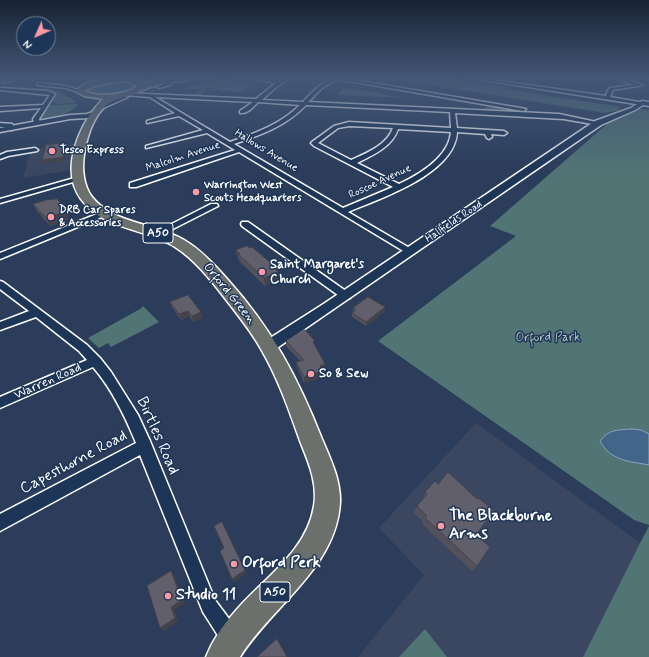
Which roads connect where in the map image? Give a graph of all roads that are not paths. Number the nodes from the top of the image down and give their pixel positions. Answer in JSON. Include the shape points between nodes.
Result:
{"nodes":[{"id":1,"x":44,"y":109,"type":"edge"},
{"id":2,"x":86,"y":109,"type":"edge"},
{"id":3,"x":86,"y":109,"type":"edge"},
{"id":4,"x":89,"y":109,"type":"edge"},
{"id":5,"x":171,"y":109,"type":"edge"},
{"id":6,"x":247,"y":109,"type":"edge"},
{"id":7,"x":299,"y":109,"type":"edge"},
{"id":8,"x":412,"y":109,"type":"edge"},
{"id":9,"x":476,"y":109,"type":"edge"},
{"id":10,"x":482,"y":109,"type":"edge"},
{"id":11,"x":515,"y":109,"type":"edge"},
{"id":12,"x":634,"y":109,"type":"edge"},
{"id":13,"x":456,"y":111,"type":"junction"},
{"id":14,"x":242,"y":112,"type":"dead end"},
{"id":15,"x":535,"y":113,"type":"junction"},
{"id":16,"x":180,"y":114,"type":"junction"},
{"id":17,"x":498,"y":114,"type":"junction"},
{"id":18,"x":71,"y":118,"type":"junction"},
{"id":19,"x":149,"y":122,"type":"dead end"},
{"id":20,"x":38,"y":123,"type":"junction"},
{"id":21,"x":598,"y":123,"type":"junction"},
{"id":22,"x":0,"y":126,"type":"edge"},
{"id":23,"x":396,"y":127,"type":"junction"},
{"id":24,"x":12,"y":128,"type":"junction"},
{"id":25,"x":0,"y":130,"type":"edge"},
{"id":26,"x":207,"y":130,"type":"junction"},
{"id":27,"x":453,"y":130,"type":"junction"},
{"id":28,"x":504,"y":133,"type":"dead end"},
{"id":29,"x":229,"y":144,"type":"junction"},
{"id":30,"x":148,"y":147,"type":"dead end"},
{"id":31,"x":35,"y":150,"type":"dead end"},
{"id":32,"x":240,"y":150,"type":"junction"},
{"id":33,"x":0,"y":157,"type":"edge"},
{"id":34,"x":351,"y":163,"type":"junction"},
{"id":35,"x":78,"y":179,"type":"junction"},
{"id":36,"x":133,"y":185,"type":"dead end"},
{"id":37,"x":399,"y":187,"type":"junction"},
{"id":38,"x":0,"y":201,"type":"edge"},
{"id":39,"x":214,"y":206,"type":"dead end"},
{"id":40,"x":343,"y":211,"type":"junction"},
{"id":41,"x":105,"y":214,"type":"junction"},
{"id":42,"x":245,"y":224,"type":"dead end"},
{"id":43,"x":158,"y":234,"type":"junction"},
{"id":44,"x":410,"y":252,"type":"junction"},
{"id":45,"x":0,"y":256,"type":"edge"},
{"id":46,"x":0,"y":284,"type":"edge"},
{"id":47,"x":346,"y":296,"type":"junction"},
{"id":48,"x":38,"y":312,"type":"junction"},
{"id":49,"x":0,"y":326,"type":"edge"},
{"id":50,"x":269,"y":346,"type":"junction"},
{"id":51,"x":96,"y":361,"type":"junction"},
{"id":52,"x":0,"y":403,"type":"edge"},
{"id":53,"x":145,"y":445,"type":"junction"},
{"id":54,"x":0,"y":523,"type":"edge"},
{"id":55,"x":227,"y":648,"type":"edge"}],
"edges":[{"from":1,"to":20,"type":"street","via":[[36,119]]},
{"from":2,"to":18,"type":"street"},
{"from":3,"to":18,"type":"street"},
{"from":4,"to":35,"type":"main road","name":"Orford Green","number":"A50","via":[[78,157]]},
{"from":5,"to":16,"type":"street","name":"Hallows Avenue"},
{"from":6,"to":14,"type":"street"},
{"from":7,"to":29,"type":"street","via":[[280,124]]},
{"from":8,"to":13,"type":"street"},
{"from":9,"to":13,"type":"street"},
{"from":10,"to":17,"type":"street"},
{"from":11,"to":15,"type":"street"},
{"from":12,"to":21,"type":"street","name":"Hallfields Road"},
{"from":13,"to":17,"type":"street"},
{"from":13,"to":27,"type":"street","name":"Roscoe Avenue"},
{"from":15,"to":17,"type":"street"},
{"from":15,"to":21,"type":"street"},
{"from":16,"to":19,"type":"street"},
{"from":16,"to":26,"type":"street","name":"Hallows Avenue"},
{"from":18,"to":20,"type":"street"},
{"from":20,"to":24,"type":"street"},
{"from":21,"to":44,"type":"street","name":"Hallfields Road"},
{"from":22,"to":24,"type":"street","via":[[10,125]]},
{"from":23,"to":27,"type":"street"},
{"from":23,"to":34,"type":"street","via":[[389,140]]},
{"from":23,"to":34,"type":"street","via":[[343,125],[314,143]]},
{"from":24,"to":25,"type":"street"},
{"from":26,"to":29,"type":"street","name":"Hallows Avenue"},
{"from":26,"to":30,"type":"street"},
{"from":27,"to":28,"type":"street"},
{"from":27,"to":37,"type":"street","name":"Roscoe Avenue","via":[[451,145],[441,158],[421,175]]},
{"from":29,"to":32,"type":"street","name":"Hallows Avenue"},
{"from":31,"to":33,"type":"street"},
{"from":32,"to":36,"type":"street","name":"Malcolm Avenue"},
{"from":32,"to":40,"type":"street","name":"Hallows Avenue"},
{"from":34,"to":37,"type":"street"},
{"from":35,"to":38,"type":"street"},
{"from":35,"to":41,"type":"main road","name":"Orford Green","number":"A50","via":[[82,192]]},
{"from":37,"to":40,"type":"street","name":"Roscoe Avenue"},
{"from":39,"to":43,"type":"street"},
{"from":40,"to":44,"type":"street","name":"Hallows Avenue"},
{"from":41,"to":43,"type":"main road","name":"Orford Green","number":"A50"},
{"from":41,"to":45,"type":"street"},
{"from":42,"to":47,"type":"street"},
{"from":43,"to":50,"type":"main road","name":"Orford Green","number":"A50","via":[[178,242],[196,255],[248,316]]},
{"from":44,"to":47,"type":"street","name":"Hallfields Road"},
{"from":46,"to":48,"type":"street","name":"Birtles Road"},
{"from":47,"to":50,"type":"street","name":"Hallfields Road"},
{"from":48,"to":49,"type":"street"},
{"from":48,"to":51,"type":"street","name":"Birtles Road"},
{"from":50,"to":55,"type":"main road","name":"Orford Green","number":"A50","via":[[306,426],[323,471],[327,505],[316,543],[306,558],[251,616]]},
{"from":51,"to":52,"type":"street","name":"Warren Road"},
{"from":51,"to":53,"type":"street","name":"Birtles Road","via":[[121,397]]},
{"from":53,"to":54,"type":"street","name":"Capesthorne Road"},
{"from":53,"to":55,"type":"street","name":"Birtles Road","via":[[209,606],[222,627]]}]}
